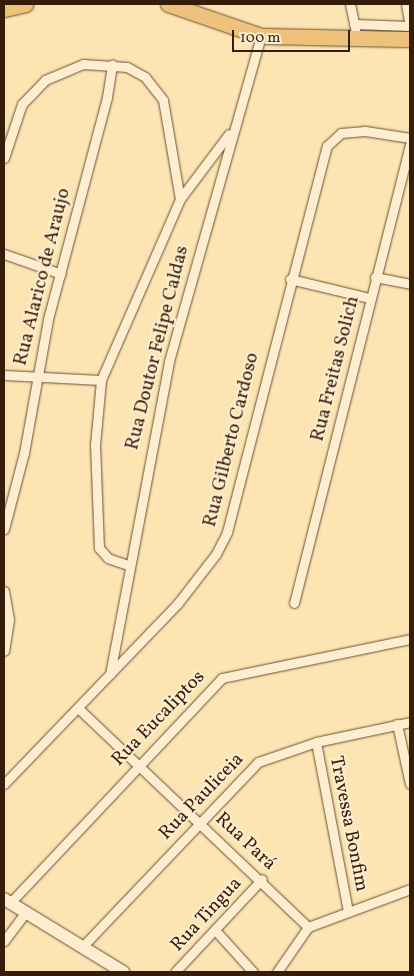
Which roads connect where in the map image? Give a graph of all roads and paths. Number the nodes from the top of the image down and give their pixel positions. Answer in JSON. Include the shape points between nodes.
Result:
{"nodes":[{"id":1,"x":25,"y":4,"type":"edge"},
{"id":2,"x":168,"y":4,"type":"edge"},
{"id":3,"x":350,"y":4,"type":"edge"},
{"id":4,"x":406,"y":4,"type":"edge"},
{"id":5,"x":4,"y":9,"type":"edge"},
{"id":6,"x":410,"y":30,"type":"edge"},
{"id":7,"x":355,"y":31,"type":"junction"},
{"id":8,"x":261,"y":36,"type":"junction"},
{"id":9,"x":112,"y":64,"type":"junction"},
{"id":10,"x":230,"y":132,"type":"junction"},
{"id":11,"x":410,"y":138,"type":"edge"},
{"id":12,"x":410,"y":144,"type":"edge"},
{"id":13,"x":4,"y":158,"type":"edge"},
{"id":14,"x":180,"y":199,"type":"junction"},
{"id":15,"x":4,"y":254,"type":"edge"},
{"id":16,"x":61,"y":274,"type":"junction"},
{"id":17,"x":375,"y":277,"type":"junction"},
{"id":18,"x":290,"y":279,"type":"junction"},
{"id":19,"x":410,"y":284,"type":"edge"},
{"id":20,"x":370,"y":298,"type":"junction"},
{"id":21,"x":36,"y":374,"type":"junction"},
{"id":22,"x":4,"y":375,"type":"edge"},
{"id":23,"x":101,"y":380,"type":"junction"},
{"id":24,"x":4,"y":529,"type":"edge"},
{"id":25,"x":128,"y":565,"type":"junction"},
{"id":26,"x":4,"y":590,"type":"edge"},
{"id":27,"x":294,"y":604,"type":"dead end"},
{"id":28,"x":410,"y":640,"type":"edge"},
{"id":29,"x":4,"y":651,"type":"edge"},
{"id":30,"x":110,"y":674,"type":"junction"},
{"id":31,"x":78,"y":708,"type":"junction"},
{"id":32,"x":410,"y":722,"type":"edge"},
{"id":33,"x":397,"y":724,"type":"junction"},
{"id":34,"x":316,"y":742,"type":"junction"},
{"id":35,"x":138,"y":764,"type":"junction"},
{"id":36,"x":4,"y":784,"type":"edge"},
{"id":37,"x":410,"y":784,"type":"edge"},
{"id":38,"x":200,"y":822,"type":"junction"},
{"id":39,"x":262,"y":879,"type":"junction"},
{"id":40,"x":410,"y":889,"type":"edge"},
{"id":41,"x":7,"y":901,"type":"edge"},
{"id":42,"x":25,"y":912,"type":"junction"},
{"id":43,"x":348,"y":912,"type":"junction"},
{"id":44,"x":308,"y":927,"type":"junction"},
{"id":45,"x":215,"y":930,"type":"junction"},
{"id":46,"x":4,"y":941,"type":"edge"},
{"id":47,"x":82,"y":947,"type":"junction"},
{"id":48,"x":124,"y":972,"type":"edge"},
{"id":49,"x":175,"y":972,"type":"edge"},
{"id":50,"x":253,"y":972,"type":"edge"},
{"id":51,"x":277,"y":972,"type":"edge"}],
"edges":[{"from":1,"to":5,"type":"main road"},
{"from":2,"to":8,"type":"main road"},
{"from":3,"to":7,"type":"street"},
{"from":4,"to":6,"type":"street"},
{"from":6,"to":7,"type":"main road"},
{"from":7,"to":8,"type":"main road"},
{"from":8,"to":10,"type":"street","name":"Rua Doutor Felipe Caldas"},
{"from":9,"to":13,"type":"street","via":[[66,69],[33,91],[18,112]]},
{"from":9,"to":14,"type":"street","via":[[145,77],[163,100]]},
{"from":9,"to":16,"type":"street","name":"Rua Alarico de Araujo"},
{"from":10,"to":14,"type":"street"},
{"from":10,"to":25,"type":"street","name":"Rua Doutor Felipe Caldas","via":[[169,361]]},
{"from":11,"to":18,"type":"street","name":"Rua Gilberto Cardoso","via":[[365,131],[341,133],[327,146]]},
{"from":12,"to":17,"type":"street","name":"Rua Freitas Solich"},
{"from":14,"to":23,"type":"street"},
{"from":15,"to":16,"type":"street"},
{"from":16,"to":21,"type":"street","name":"Rua Alarico de Araujo"},
{"from":17,"to":19,"type":"street"},
{"from":17,"to":20,"type":"street","name":"Rua Freitas Solich"},
{"from":18,"to":20,"type":"street"},
{"from":18,"to":30,"type":"street","name":"Rua Gilberto Cardoso","via":[[227,532],[199,579]]},
{"from":20,"to":27,"type":"street","name":"Rua Freitas Solich"},
{"from":21,"to":22,"type":"street"},
{"from":21,"to":23,"type":"street"},
{"from":21,"to":24,"type":"street","name":"Rua Alarico de Araujo","via":[[24,453]]},
{"from":23,"to":25,"type":"street","via":[[95,445],[99,548],[108,558]]},
{"from":25,"to":30,"type":"street","name":"Rua Doutor Felipe Caldas"},
{"from":26,"to":29,"type":"street","via":[[10,620]]},
{"from":28,"to":35,"type":"street","name":"Rua Eucaliptos","via":[[222,678]]},
{"from":30,"to":31,"type":"street","name":"Rua Gilberto Cardoso"},
{"from":31,"to":35,"type":"street","name":"Rua Pará"},
{"from":31,"to":36,"type":"street","name":"Rua Gilberto Cardoso"},
{"from":32,"to":33,"type":"street","name":"Rua Pauliceia"},
{"from":33,"to":34,"type":"street","name":"Rua Pauliceia"},
{"from":33,"to":37,"type":"street"},
{"from":34,"to":38,"type":"street","name":"Rua Pauliceia","via":[[258,762]]},
{"from":34,"to":43,"type":"street","name":"Travessa Bonfim"},
{"from":35,"to":38,"type":"street","name":"Rua Pará"},
{"from":35,"to":41,"type":"street","name":"Rua Eucaliptos"},
{"from":38,"to":39,"type":"street","name":"Rua Pará"},
{"from":38,"to":47,"type":"street","name":"Rua Pauliceia"},
{"from":39,"to":44,"type":"street","name":"Rua Pará"},
{"from":39,"to":45,"type":"street","name":"Rua Tingua"},
{"from":40,"to":43,"type":"street"},
{"from":41,"to":42,"type":"street"},
{"from":42,"to":46,"type":"street"},
{"from":42,"to":47,"type":"street"},
{"from":43,"to":44,"type":"street"},
{"from":44,"to":51,"type":"street"},
{"from":45,"to":49,"type":"street","name":"Rua Tingua"},
{"from":45,"to":50,"type":"street"},
{"from":47,"to":48,"type":"street"}]}
